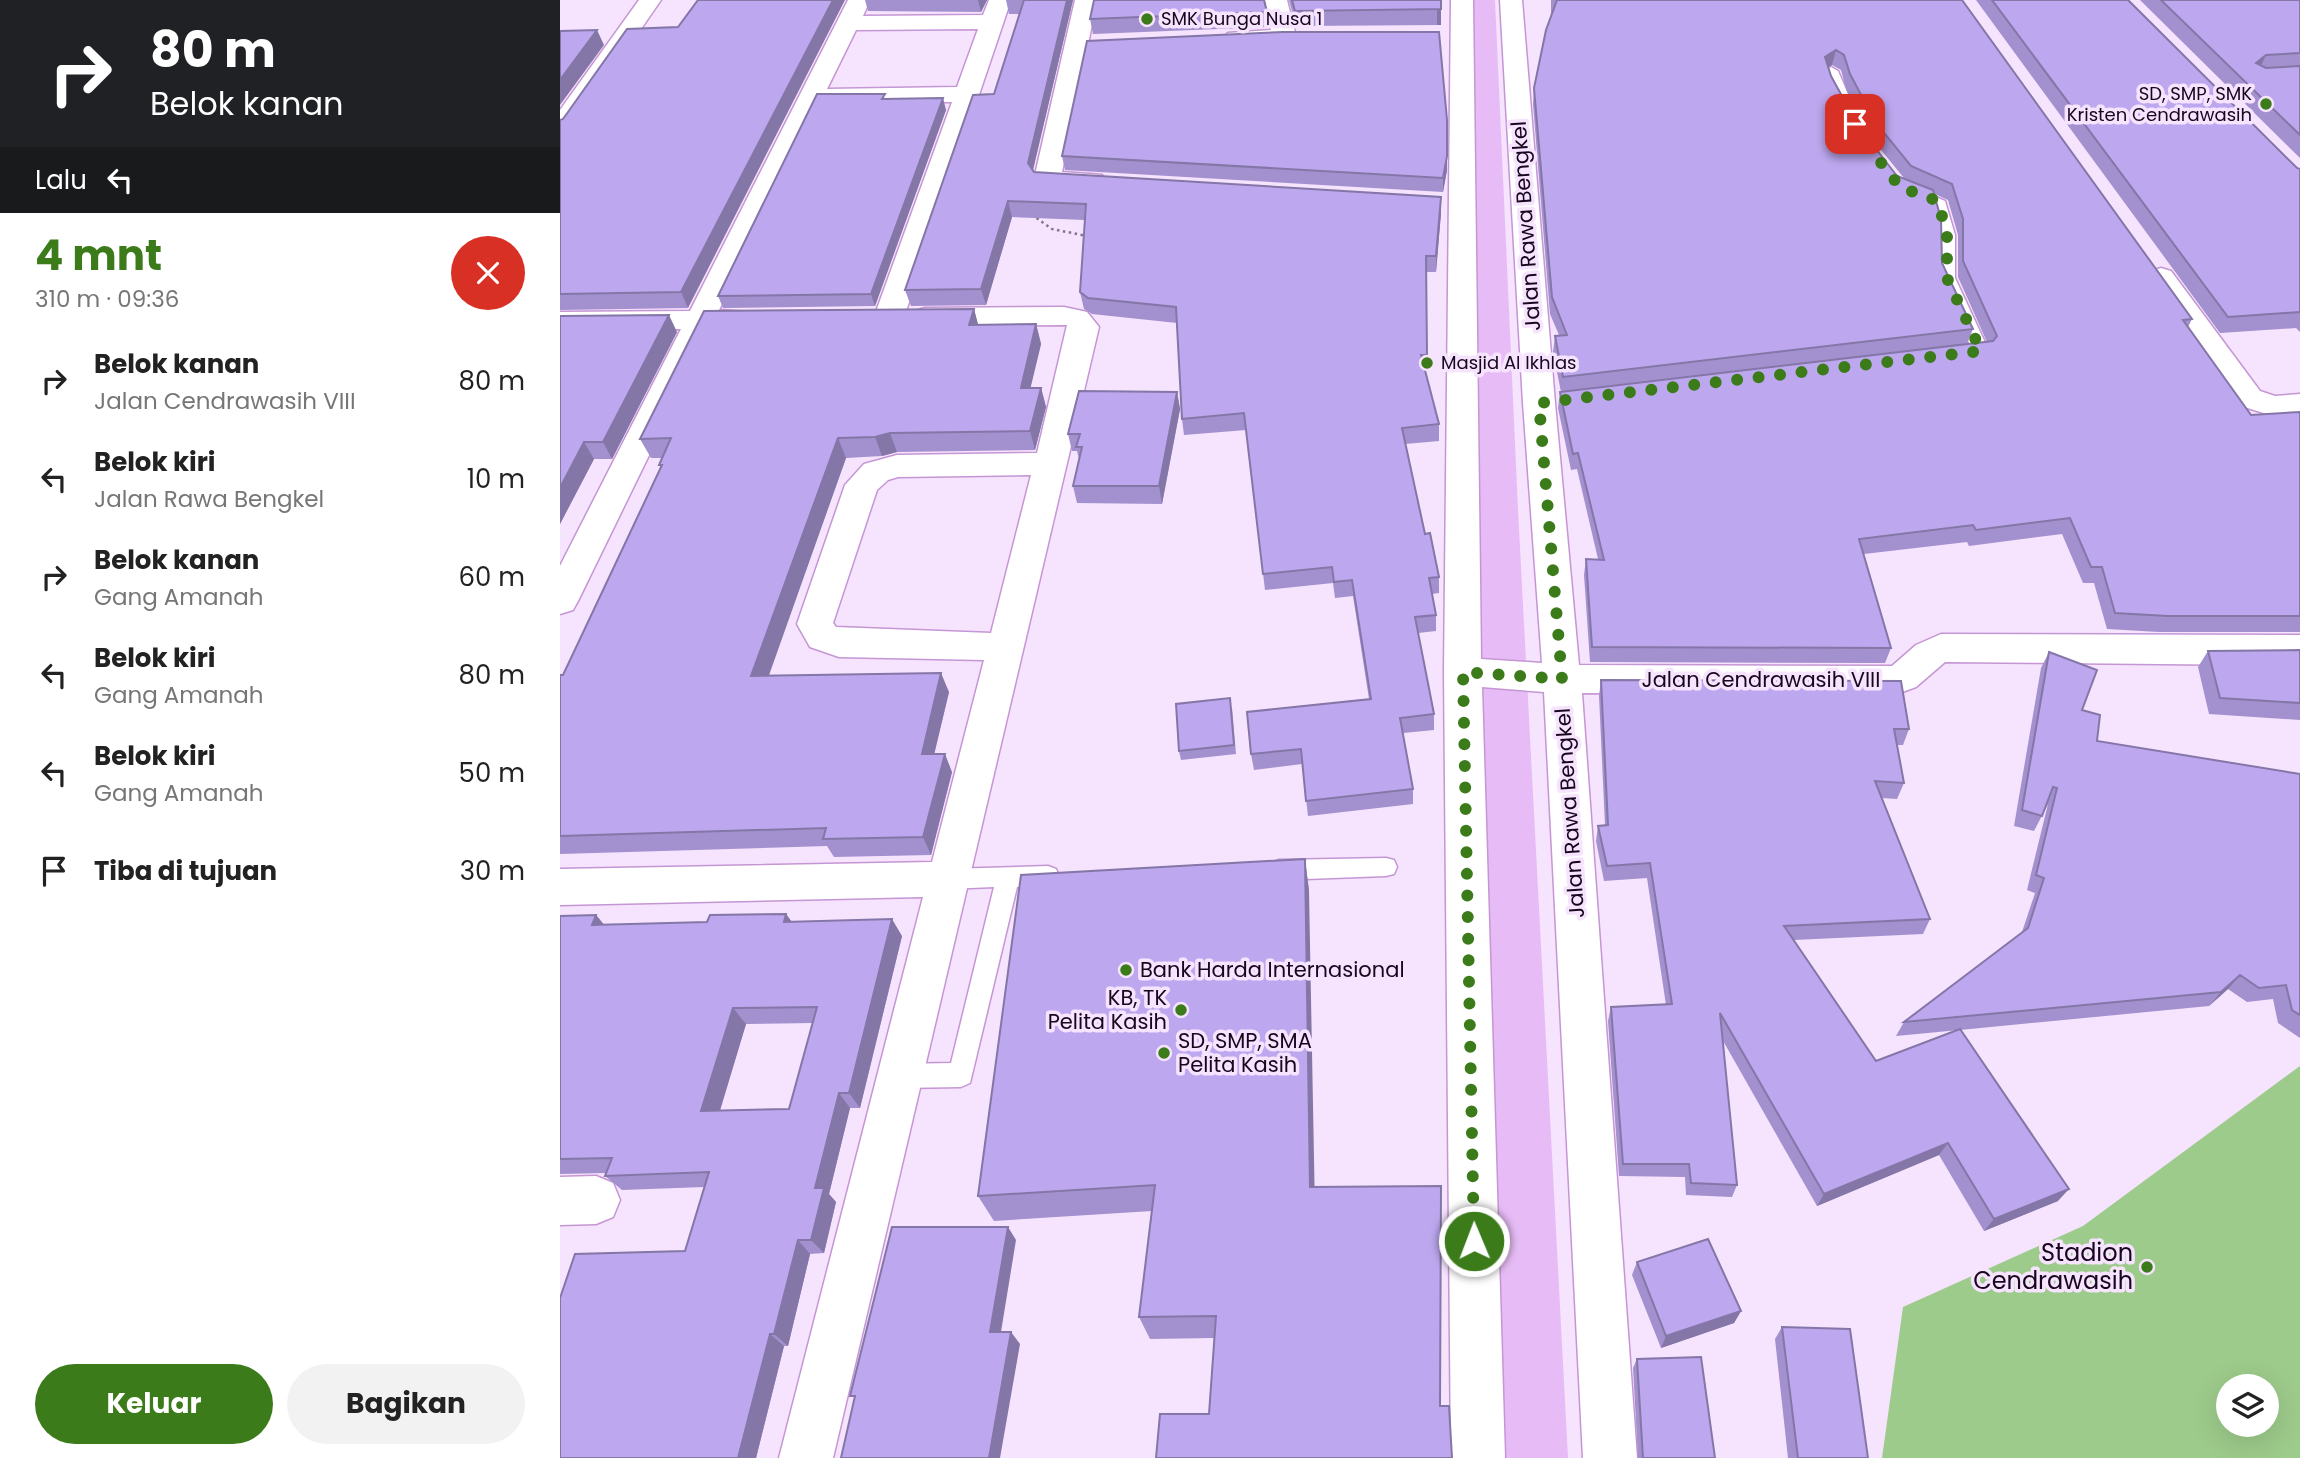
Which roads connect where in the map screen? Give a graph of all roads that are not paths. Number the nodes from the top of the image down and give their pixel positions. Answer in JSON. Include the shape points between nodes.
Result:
{"nodes":[{"id":1,"x":650,"y":0,"type":"edge"},
{"id":2,"x":1086,"y":0,"type":"edge"},
{"id":3,"x":1276,"y":0,"type":"edge"},
{"id":4,"x":1511,"y":0,"type":"edge"},
{"id":5,"x":996,"y":11,"type":"edge"},
{"id":6,"x":853,"y":12,"type":"edge"},
{"id":7,"x":1453,"y":24,"type":"edge"},
{"id":8,"x":1284,"y":36,"type":"junction"},
{"id":9,"x":1311,"y":36,"type":"edge"},
{"id":10,"x":1208,"y":39,"type":"edge"},
{"id":11,"x":1102,"y":44,"type":"edge"},
{"id":12,"x":1075,"y":45,"type":"junction"},
{"id":13,"x":1831,"y":71,"type":"edge"},
{"id":14,"x":967,"y":94,"type":"junction"},
{"id":15,"x":810,"y":96,"type":"junction"},
{"id":16,"x":1853,"y":121,"type":"edge"},
{"id":17,"x":560,"y":128,"type":"edge"},
{"id":18,"x":1893,"y":178,"type":"edge"},
{"id":19,"x":1124,"y":183,"type":"edge"},
{"id":20,"x":2146,"y":256,"type":"edge"},
{"id":21,"x":781,"y":318,"type":"edge"},
{"id":22,"x":700,"y":320,"type":"junction"},
{"id":23,"x":560,"y":321,"type":"edge"},
{"id":24,"x":1940,"y":356,"type":"edge"},
{"id":25,"x":2300,"y":404,"type":"edge"},
{"id":26,"x":1049,"y":464,"type":"junction"},
{"id":27,"x":560,"y":601,"type":"edge"},
{"id":28,"x":1004,"y":647,"type":"junction"},
{"id":29,"x":2300,"y":649,"type":"edge"},
{"id":30,"x":1476,"y":673,"type":"junction"},
{"id":31,"x":1552,"y":678,"type":"junction"},
{"id":32,"x":1386,"y":867,"type":"dead end"},
{"id":33,"x":1263,"y":870,"type":"edge"},
{"id":34,"x":1073,"y":875,"type":"edge"},
{"id":35,"x":1007,"y":877,"type":"junction"},
{"id":36,"x":948,"y":879,"type":"junction"},
{"id":37,"x":560,"y":887,"type":"edge"},
{"id":38,"x":899,"y":1076,"type":"junction"},
{"id":39,"x":806,"y":1458,"type":"edge"},
{"id":40,"x":1478,"y":1458,"type":"edge"},
{"id":41,"x":1610,"y":1458,"type":"edge"}],
"edges":[{"from":1,"to":17,"type":"street"},
{"from":2,"to":12,"type":"street"},
{"from":3,"to":8,"type":"street"},
{"from":4,"to":31,"type":"street","name":"Jalan Rawa Bengkel","via":[[1546,402]]},
{"from":5,"to":6,"type":"street"},
{"from":5,"to":14,"type":"street"},
{"from":6,"to":15,"type":"street"},
{"from":7,"to":30,"type":"street","via":[[1451,203]]},
{"from":8,"to":9,"type":"street"},
{"from":8,"to":10,"type":"street"},
{"from":11,"to":12,"type":"street"},
{"from":12,"to":19,"type":"street","via":[[1047,179]]},
{"from":13,"to":16,"type":"lane"},
{"from":14,"to":15,"type":"street"},
{"from":14,"to":26,"type":"street","via":[[876,317],[1077,318],[1084,327]]},
{"from":15,"to":22,"type":"street"},
{"from":18,"to":24,"type":"lane","via":[[1900,187],[1938,201],[1947,235],[1947,278],[1981,351]]},
{"from":20,"to":25,"type":"street","via":[[2242,390],[2256,402],[2273,407]]},
{"from":21,"to":22,"type":"street"},
{"from":22,"to":23,"type":"street"},
{"from":22,"to":27,"type":"street"},
{"from":26,"to":28,"type":"street"},
{"from":26,"to":28,"type":"street","via":[[897,466],[876,472],[862,485],[815,624],[823,637],[839,643]]},
{"from":28,"to":36,"type":"street"},
{"from":29,"to":31,"type":"street","name":"Jalan Cendrawasih VIII","via":[[1941,648],[1897,680]]},
{"from":30,"to":31,"type":"street","name":"Jalan Cendrawasih VIII"},
{"from":30,"to":40,"type":"street"},
{"from":31,"to":41,"type":"street","name":"Jalan Rawa Bengkel"},
{"from":32,"to":33,"type":"lane"},
{"from":34,"to":35,"type":"lane"},
{"from":35,"to":36,"type":"lane"},
{"from":35,"to":38,"type":"lane","via":[[961,1075]]},
{"from":36,"to":37,"type":"street"},
{"from":36,"to":38,"type":"street"},
{"from":38,"to":39,"type":"street"}]}
